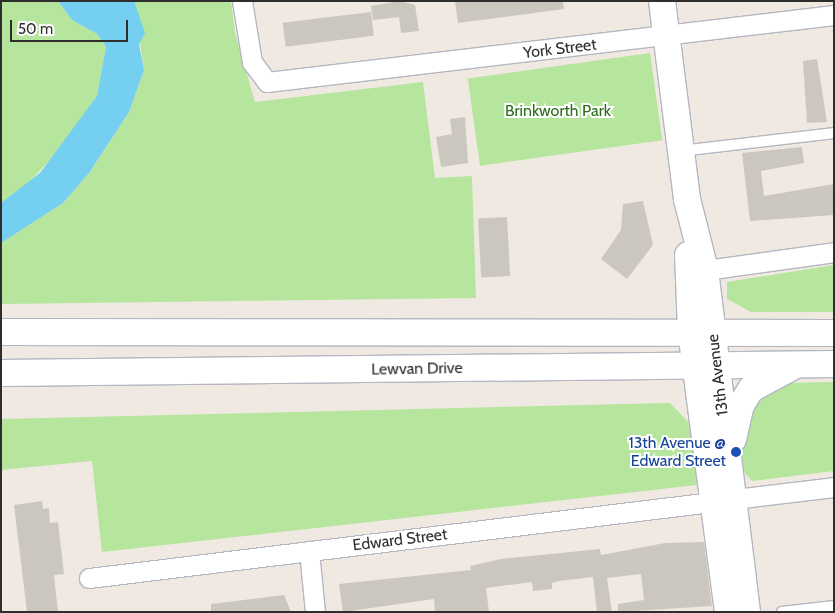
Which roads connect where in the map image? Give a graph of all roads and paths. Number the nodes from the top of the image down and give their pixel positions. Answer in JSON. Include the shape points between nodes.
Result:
{"nodes":[{"id":1,"x":242,"y":1,"type":"edge"},
{"id":2,"x":662,"y":1,"type":"edge"},
{"id":3,"x":834,"y":14,"type":"edge"},
{"id":4,"x":666,"y":36,"type":"junction"},
{"id":5,"x":834,"y":133,"type":"edge"},
{"id":6,"x":681,"y":151,"type":"junction"},
{"id":7,"x":687,"y":199,"type":"junction"},
{"id":8,"x":834,"y":252,"type":"edge"},
{"id":9,"x":705,"y":270,"type":"junction"},
{"id":10,"x":702,"y":331,"type":"junction"},
{"id":11,"x":1,"y":332,"type":"edge"},
{"id":12,"x":834,"y":333,"type":"edge"},
{"id":13,"x":799,"y":364,"type":"junction"},
{"id":14,"x":834,"y":364,"type":"edge"},
{"id":15,"x":706,"y":365,"type":"junction"},
{"id":16,"x":1,"y":373,"type":"edge"},
{"id":17,"x":834,"y":486,"type":"edge"},
{"id":18,"x":726,"y":495,"type":"junction"},
{"id":19,"x":308,"y":551,"type":"junction"},
{"id":20,"x":89,"y":578,"type":"dead end"},
{"id":21,"x":834,"y":606,"type":"edge"},
{"id":22,"x":315,"y":612,"type":"edge"},
{"id":23,"x":728,"y":612,"type":"edge"},
{"id":24,"x":747,"y":612,"type":"edge"},
{"id":25,"x":782,"y":612,"type":"edge"}],
"edges":[{"from":1,"to":4,"type":"street","name":"York Street","via":[[258,75],[267,82],[286,83]]},
{"from":2,"to":4,"type":"main road","name":"13th Avenue"},
{"from":3,"to":4,"type":"street","name":"York Street"},
{"from":4,"to":6,"type":"main road","name":"13th Avenue"},
{"from":5,"to":6,"type":"lane"},
{"from":6,"to":7,"type":"main road","name":"13th Avenue"},
{"from":7,"to":9,"type":"main road","name":"13th Avenue"},
{"from":7,"to":10,"type":"main road","name":"13th Avenue"},
{"from":8,"to":9,"type":"street"},
{"from":9,"to":10,"type":"main road","name":"13th Avenue"},
{"from":10,"to":11,"type":"main road"},
{"from":10,"to":12,"type":"main road"},
{"from":10,"to":15,"type":"main road","name":"13th Avenue"},
{"from":13,"to":14,"type":"main road","name":"Lewvan Drive"},
{"from":13,"to":15,"type":"main road","name":"Lewvan Drive"},
{"from":13,"to":18,"type":"main road","via":[[751,389],[741,405],[733,426]]},
{"from":15,"to":16,"type":"main road","name":"Lewvan Drive"},
{"from":15,"to":18,"type":"main road","name":"13th Avenue"},
{"from":17,"to":18,"type":"street","name":"Edward Street"},
{"from":18,"to":19,"type":"street","name":"Edward Street"},
{"from":18,"to":23,"type":"main road","name":"13th Avenue"},
{"from":18,"to":24,"type":"main road","name":"13th Avenue"},
{"from":19,"to":20,"type":"street","name":"Edward Street"},
{"from":19,"to":22,"type":"street"},
{"from":21,"to":25,"type":"lane"}]}
